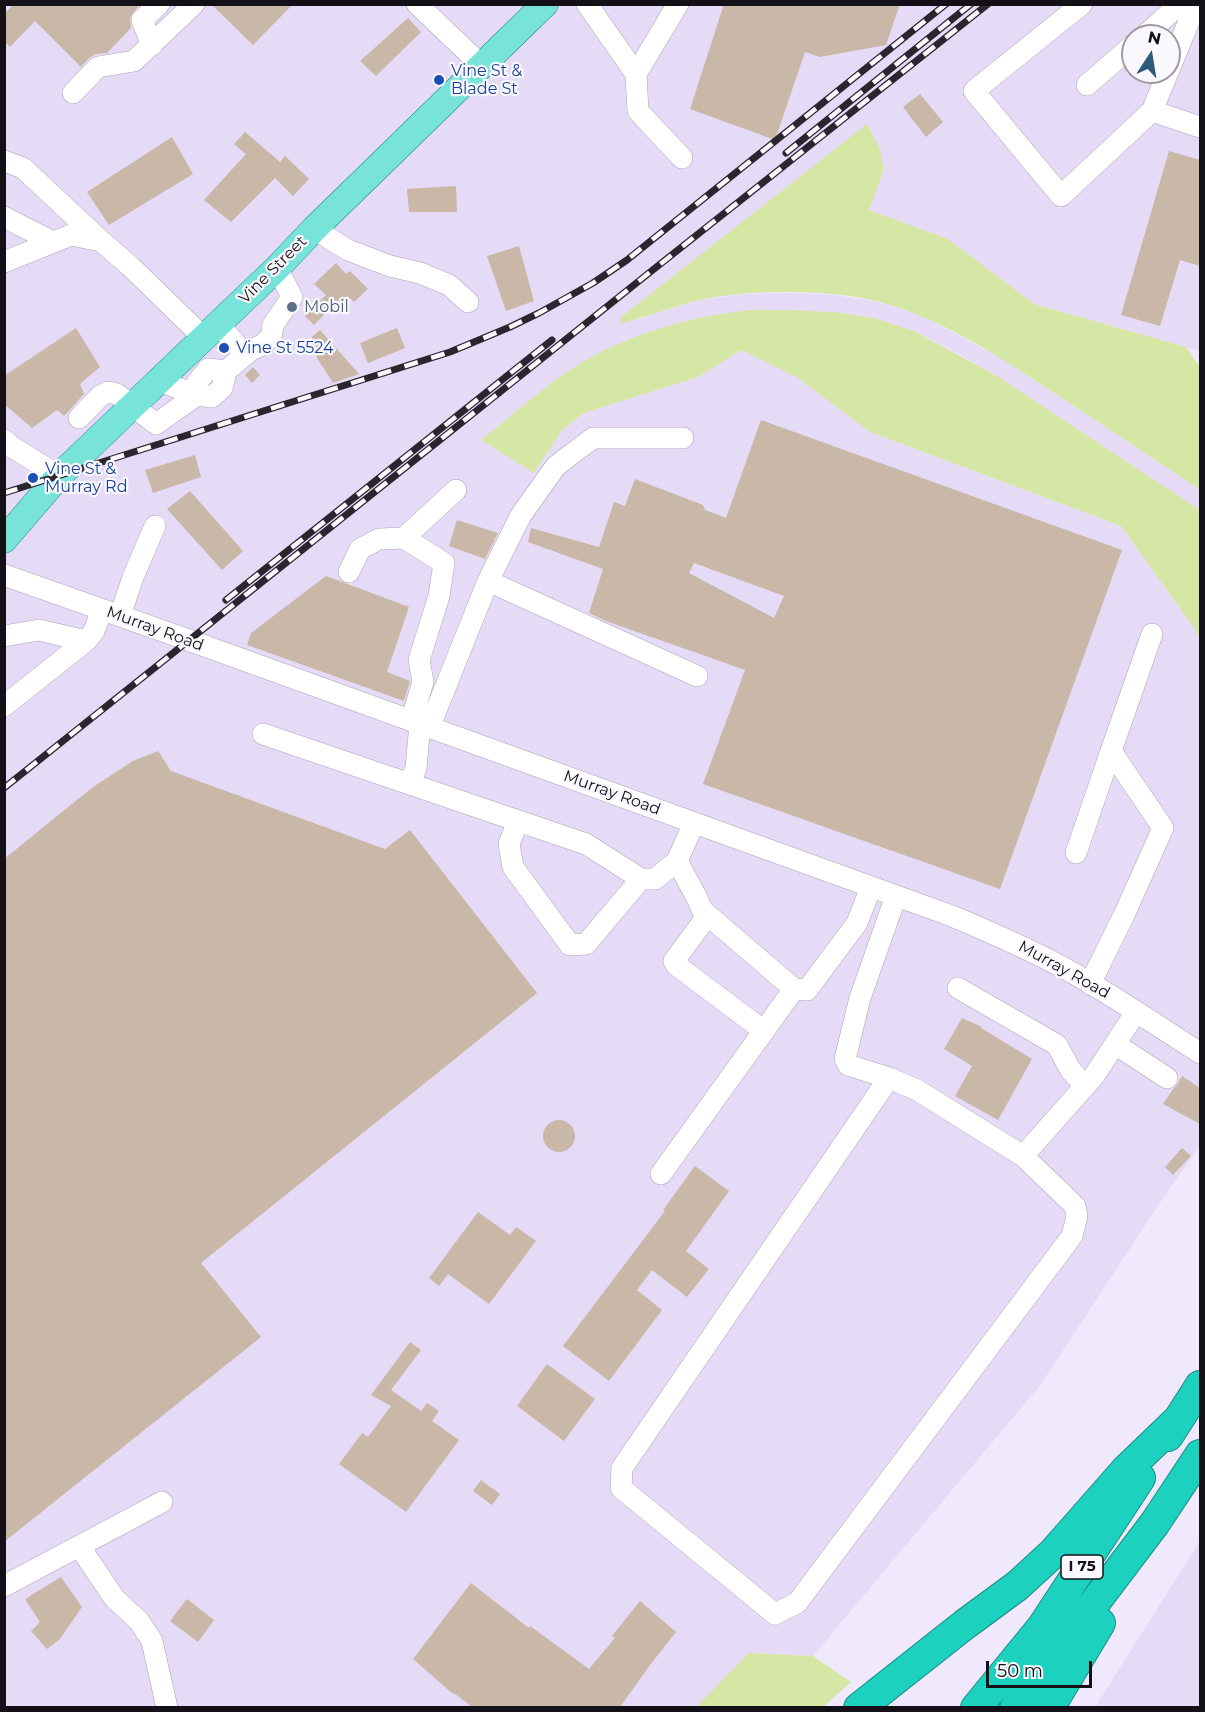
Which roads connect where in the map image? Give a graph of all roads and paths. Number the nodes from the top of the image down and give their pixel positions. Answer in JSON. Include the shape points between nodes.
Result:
{"nodes":[{"id":1,"x":159,"y":4,"type":"edge"},
{"id":2,"x":417,"y":4,"type":"edge"},
{"id":3,"x":545,"y":4,"type":"edge"},
{"id":4,"x":587,"y":4,"type":"edge"},
{"id":5,"x":678,"y":4,"type":"edge"},
{"id":6,"x":1082,"y":4,"type":"edge"},
{"id":7,"x":1189,"y":6,"type":"edge"},
{"id":8,"x":184,"y":7,"type":"edge"},
{"id":9,"x":1162,"y":24,"type":"edge"},
{"id":10,"x":1181,"y":31,"type":"edge"},
{"id":11,"x":152,"y":45,"type":"junction"},
{"id":12,"x":1121,"y":55,"type":"edge"},
{"id":13,"x":482,"y":65,"type":"junction"},
{"id":14,"x":636,"y":74,"type":"junction"},
{"id":15,"x":1163,"y":84,"type":"edge"},
{"id":16,"x":1087,"y":85,"type":"dead end"},
{"id":17,"x":73,"y":93,"type":"dead end"},
{"id":18,"x":1152,"y":111,"type":"junction"},
{"id":19,"x":1200,"y":127,"type":"edge"},
{"id":20,"x":682,"y":158,"type":"dead end"},
{"id":21,"x":4,"y":161,"type":"edge"},
{"id":22,"x":4,"y":217,"type":"edge"},
{"id":23,"x":314,"y":229,"type":"junction"},
{"id":24,"x":101,"y":241,"type":"junction"},
{"id":25,"x":53,"y":242,"type":"junction"},
{"id":26,"x":4,"y":262,"type":"edge"},
{"id":27,"x":277,"y":268,"type":"junction"},
{"id":28,"x":468,"y":302,"type":"dead end"},
{"id":29,"x":227,"y":349,"type":"junction"},
{"id":30,"x":159,"y":381,"type":"junction"},
{"id":31,"x":197,"y":395,"type":"junction"},
{"id":32,"x":133,"y":407,"type":"junction"},
{"id":33,"x":79,"y":418,"type":"dead end"},
{"id":34,"x":683,"y":438,"type":"dead end"},
{"id":35,"x":4,"y":440,"type":"edge"},
{"id":36,"x":59,"y":476,"type":"junction"},
{"id":37,"x":456,"y":490,"type":"dead end"},
{"id":38,"x":155,"y":526,"type":"dead end"},
{"id":39,"x":404,"y":538,"type":"junction"},
{"id":40,"x":4,"y":540,"type":"edge"},
{"id":41,"x":349,"y":572,"type":"dead end"},
{"id":42,"x":4,"y":575,"type":"edge"},
{"id":43,"x":488,"y":581,"type":"junction"},
{"id":44,"x":111,"y":613,"type":"junction"},
{"id":45,"x":1152,"y":634,"type":"dead end"},
{"id":46,"x":4,"y":636,"type":"edge"},
{"id":47,"x":86,"y":640,"type":"junction"},
{"id":48,"x":697,"y":676,"type":"dead end"},
{"id":49,"x":4,"y":706,"type":"edge"},
{"id":50,"x":420,"y":724,"type":"junction"},
{"id":51,"x":263,"y":734,"type":"dead end"},
{"id":52,"x":1111,"y":751,"type":"junction"},
{"id":53,"x":410,"y":784,"type":"junction"},
{"id":54,"x":518,"y":821,"type":"junction"},
{"id":55,"x":694,"y":823,"type":"junction"},
{"id":56,"x":1076,"y":853,"type":"dead end"},
{"id":57,"x":677,"y":861,"type":"junction"},
{"id":58,"x":641,"y":879,"type":"junction"},
{"id":59,"x":872,"y":887,"type":"junction"},
{"id":60,"x":896,"y":896,"type":"junction"},
{"id":61,"x":708,"y":915,"type":"junction"},
{"id":62,"x":1090,"y":984,"type":"junction"},
{"id":63,"x":958,"y":988,"type":"dead end"},
{"id":64,"x":794,"y":989,"type":"junction"},
{"id":65,"x":1136,"y":1012,"type":"junction"},
{"id":66,"x":764,"y":1030,"type":"junction"},
{"id":67,"x":1115,"y":1044,"type":"junction"},
{"id":68,"x":1200,"y":1053,"type":"edge"},
{"id":69,"x":889,"y":1078,"type":"junction"},
{"id":70,"x":1167,"y":1078,"type":"dead end"},
{"id":71,"x":1084,"y":1086,"type":"junction"},
{"id":72,"x":1023,"y":1156,"type":"junction"},
{"id":73,"x":662,"y":1174,"type":"dead end"},
{"id":74,"x":1200,"y":1386,"type":"edge"},
{"id":75,"x":1178,"y":1420,"type":"junction"},
{"id":76,"x":1200,"y":1455,"type":"edge"},
{"id":77,"x":162,"y":1502,"type":"dead end"},
{"id":78,"x":1155,"y":1523,"type":"junction"},
{"id":79,"x":79,"y":1546,"type":"junction"},
{"id":80,"x":4,"y":1586,"type":"edge"},
{"id":81,"x":167,"y":1707,"type":"edge"},
{"id":82,"x":859,"y":1707,"type":"edge"},
{"id":83,"x":976,"y":1707,"type":"edge"},
{"id":84,"x":1015,"y":1707,"type":"edge"},
{"id":85,"x":1049,"y":1707,"type":"edge"}],
"edges":[{"from":1,"to":11,"type":"street","via":[[142,20]]},
{"from":2,"to":13,"type":"street"},
{"from":3,"to":13,"type":"main road","name":"Vine Street"},
{"from":4,"to":14,"type":"street"},
{"from":5,"to":14,"type":"street"},
{"from":6,"to":18,"type":"street","via":[[974,92],[1061,196]]},
{"from":7,"to":9,"type":"street"},
{"from":7,"to":10,"type":"street"},
{"from":8,"to":11,"type":"street"},
{"from":11,"to":17,"type":"street","via":[[134,62],[98,67]]},
{"from":12,"to":16,"type":"street"},
{"from":13,"to":23,"type":"main road","name":"Vine Street"},
{"from":14,"to":20,"type":"street","via":[[638,111]]},
{"from":15,"to":18,"type":"street"},
{"from":18,"to":19,"type":"street"},
{"from":21,"to":24,"type":"street","via":[[23,168]]},
{"from":22,"to":25,"type":"street"},
{"from":23,"to":27,"type":"main road","name":"Vine Street"},
{"from":23,"to":28,"type":"street","via":[[348,250],[449,285]]},
{"from":24,"to":25,"type":"street","via":[[71,235]]},
{"from":24,"to":29,"type":"street"},
{"from":25,"to":26,"type":"street"},
{"from":27,"to":29,"type":"main road","name":"Vine Street"},
{"from":27,"to":29,"type":"street","via":[[292,297],[273,324],[271,337],[262,345]]},
{"from":29,"to":30,"type":"main road","name":"Vine Street"},
{"from":29,"to":31,"type":"street","via":[[222,388],[212,397]]},
{"from":30,"to":31,"type":"street"},
{"from":30,"to":32,"type":"main road","name":"Vine Street"},
{"from":31,"to":32,"type":"street","via":[[156,424]]},
{"from":32,"to":33,"type":"street","via":[[108,392]]},
{"from":32,"to":36,"type":"main road","name":"Vine Street"},
{"from":34,"to":43,"type":"street","via":[[593,438],[556,466],[521,515]]},
{"from":35,"to":36,"type":"street"},
{"from":36,"to":40,"type":"main road","name":"Vine Street"},
{"from":37,"to":39,"type":"street"},
{"from":38,"to":44,"type":"street","via":[[133,577]]},
{"from":39,"to":41,"type":"street","via":[[379,539],[360,549]]},
{"from":39,"to":50,"type":"street","via":[[444,563],[439,596],[418,660],[423,682]]},
{"from":42,"to":44,"type":"street","name":"Murray Road"},
{"from":43,"to":48,"type":"street"},
{"from":43,"to":50,"type":"street"},
{"from":44,"to":47,"type":"street"},
{"from":44,"to":50,"type":"street","name":"Murray Road"},
{"from":45,"to":52,"type":"street"},
{"from":46,"to":47,"type":"street","via":[[39,630]]},
{"from":47,"to":49,"type":"street"},
{"from":50,"to":53,"type":"street","via":[[416,768]]},
{"from":50,"to":55,"type":"street","name":"Murray Road"},
{"from":51,"to":53,"type":"street"},
{"from":52,"to":56,"type":"street"},
{"from":52,"to":62,"type":"street","via":[[1163,828]]},
{"from":53,"to":54,"type":"street"},
{"from":54,"to":58,"type":"street","via":[[586,844]]},
{"from":54,"to":58,"type":"street","via":[[509,844],[513,867],[570,945],[586,944]]},
{"from":55,"to":57,"type":"street"},
{"from":55,"to":59,"type":"street","name":"Murray Road"},
{"from":57,"to":58,"type":"street","via":[[655,879]]},
{"from":57,"to":61,"type":"street"},
{"from":59,"to":60,"type":"street","name":"Murray Road"},
{"from":59,"to":64,"type":"street","via":[[857,923],[814,981],[807,990]]},
{"from":60,"to":62,"type":"street","name":"Murray Road","via":[[1012,941]]},
{"from":60,"to":69,"type":"street","via":[[860,998],[845,1059],[848,1065]]},
{"from":61,"to":64,"type":"street"},
{"from":61,"to":66,"type":"street","via":[[674,961]]},
{"from":62,"to":65,"type":"street","name":"Murray Road"},
{"from":63,"to":71,"type":"street","via":[[1057,1045]]},
{"from":64,"to":66,"type":"street"},
{"from":65,"to":67,"type":"street"},
{"from":65,"to":68,"type":"street","name":"Murray Road"},
{"from":66,"to":73,"type":"street"},
{"from":67,"to":70,"type":"street"},
{"from":67,"to":71,"type":"street"},
{"from":69,"to":72,"type":"street","via":[[917,1090]]},
{"from":69,"to":72,"type":"street","via":[[622,1468],[621,1488],[775,1614],[797,1603],[1072,1236],[1075,1206]]},
{"from":71,"to":72,"type":"street"},
{"from":74,"to":75,"type":"highway","number":"I 75"},
{"from":75,"to":82,"type":"highway","via":[[1017,1586]]},
{"from":75,"to":83,"type":"highway","number":"I 75","via":[[1043,1626]]},
{"from":76,"to":78,"type":"highway","number":"I 75"},
{"from":77,"to":79,"type":"street"},
{"from":78,"to":84,"type":"highway","number":"I 75"},
{"from":78,"to":85,"type":"highway"},
{"from":79,"to":80,"type":"street"},
{"from":79,"to":81,"type":"street","via":[[115,1599],[139,1621],[152,1641]]}]}
